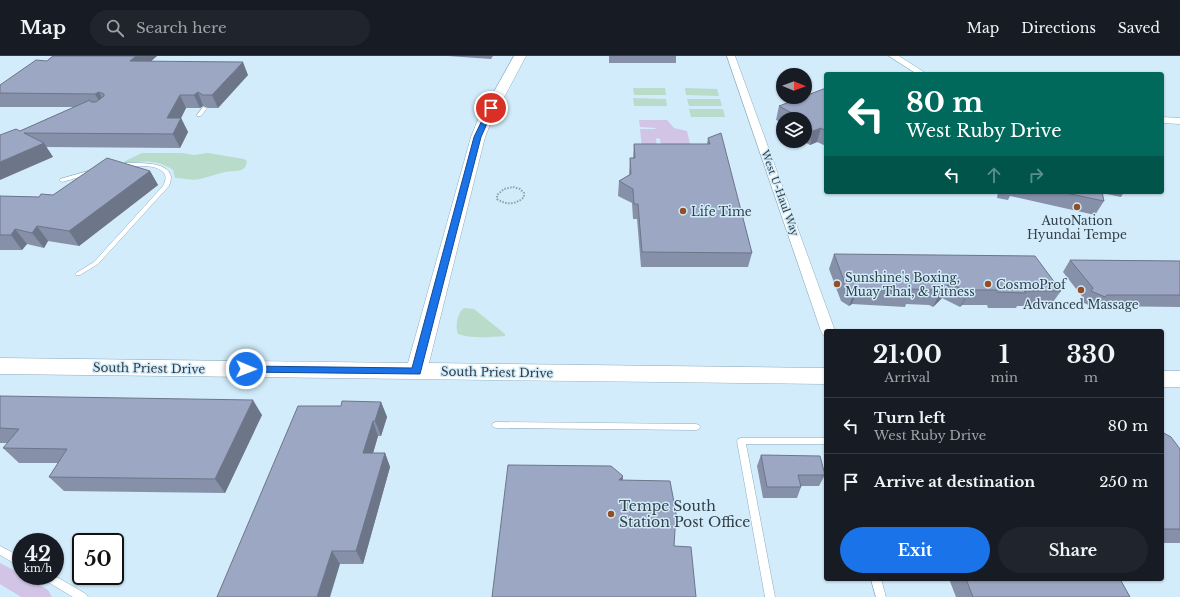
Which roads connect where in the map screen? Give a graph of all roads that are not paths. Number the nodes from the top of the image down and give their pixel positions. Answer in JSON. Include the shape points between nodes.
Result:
{"nodes":[{"id":1,"x":520,"y":56,"type":"edge"},
{"id":2,"x":731,"y":56,"type":"edge"},
{"id":3,"x":893,"y":56,"type":"edge"},
{"id":4,"x":920,"y":72,"type":"edge"},
{"id":5,"x":205,"y":108,"type":"edge"},
{"id":6,"x":199,"y":115,"type":"dead end"},
{"id":7,"x":1164,"y":120,"type":"edge"},
{"id":8,"x":1180,"y":121,"type":"edge"},
{"id":9,"x":110,"y":168,"type":"edge"},
{"id":10,"x":95,"y":172,"type":"edge"},
{"id":11,"x":62,"y":180,"type":"dead end"},
{"id":12,"x":78,"y":274,"type":"dead end"},
{"id":13,"x":827,"y":329,"type":"edge"},
{"id":14,"x":0,"y":366,"type":"edge"},
{"id":15,"x":416,"y":371,"type":"junction"},
{"id":16,"x":824,"y":376,"type":"edge"},
{"id":17,"x":1164,"y":379,"type":"edge"},
{"id":18,"x":1180,"y":379,"type":"edge"},
{"id":19,"x":496,"y":424,"type":"dead end"},
{"id":20,"x":696,"y":427,"type":"dead end"},
{"id":21,"x":824,"y":441,"type":"edge"},
{"id":22,"x":0,"y":550,"type":"edge"},
{"id":23,"x":12,"y":557,"type":"edge"},
{"id":24,"x":877,"y":581,"type":"edge"},
{"id":25,"x":62,"y":585,"type":"edge"},
{"id":26,"x":83,"y":597,"type":"edge"},
{"id":27,"x":770,"y":597,"type":"edge"},
{"id":28,"x":881,"y":597,"type":"edge"}],
"edges":[{"from":1,"to":15,"type":"main road","via":[[478,137]]},
{"from":2,"to":13,"type":"street","name":"West U-Haul Way"},
{"from":3,"to":4,"type":"street"},
{"from":5,"to":6,"type":"lane"},
{"from":7,"to":8,"type":"street"},
{"from":9,"to":12,"type":"lane","via":[[150,164],[162,168],[170,180],[96,263]]},
{"from":10,"to":11,"type":"lane"},
{"from":14,"to":15,"type":"main road","name":"South Priest Drive"},
{"from":15,"to":16,"type":"main road","name":"South Priest Drive"},
{"from":17,"to":18,"type":"main road"},
{"from":19,"to":20,"type":"lane"},
{"from":21,"to":27,"type":"lane","via":[[741,441]]},
{"from":22,"to":23,"type":"lane"},
{"from":24,"to":28,"type":"lane"},
{"from":25,"to":26,"type":"lane"}]}
